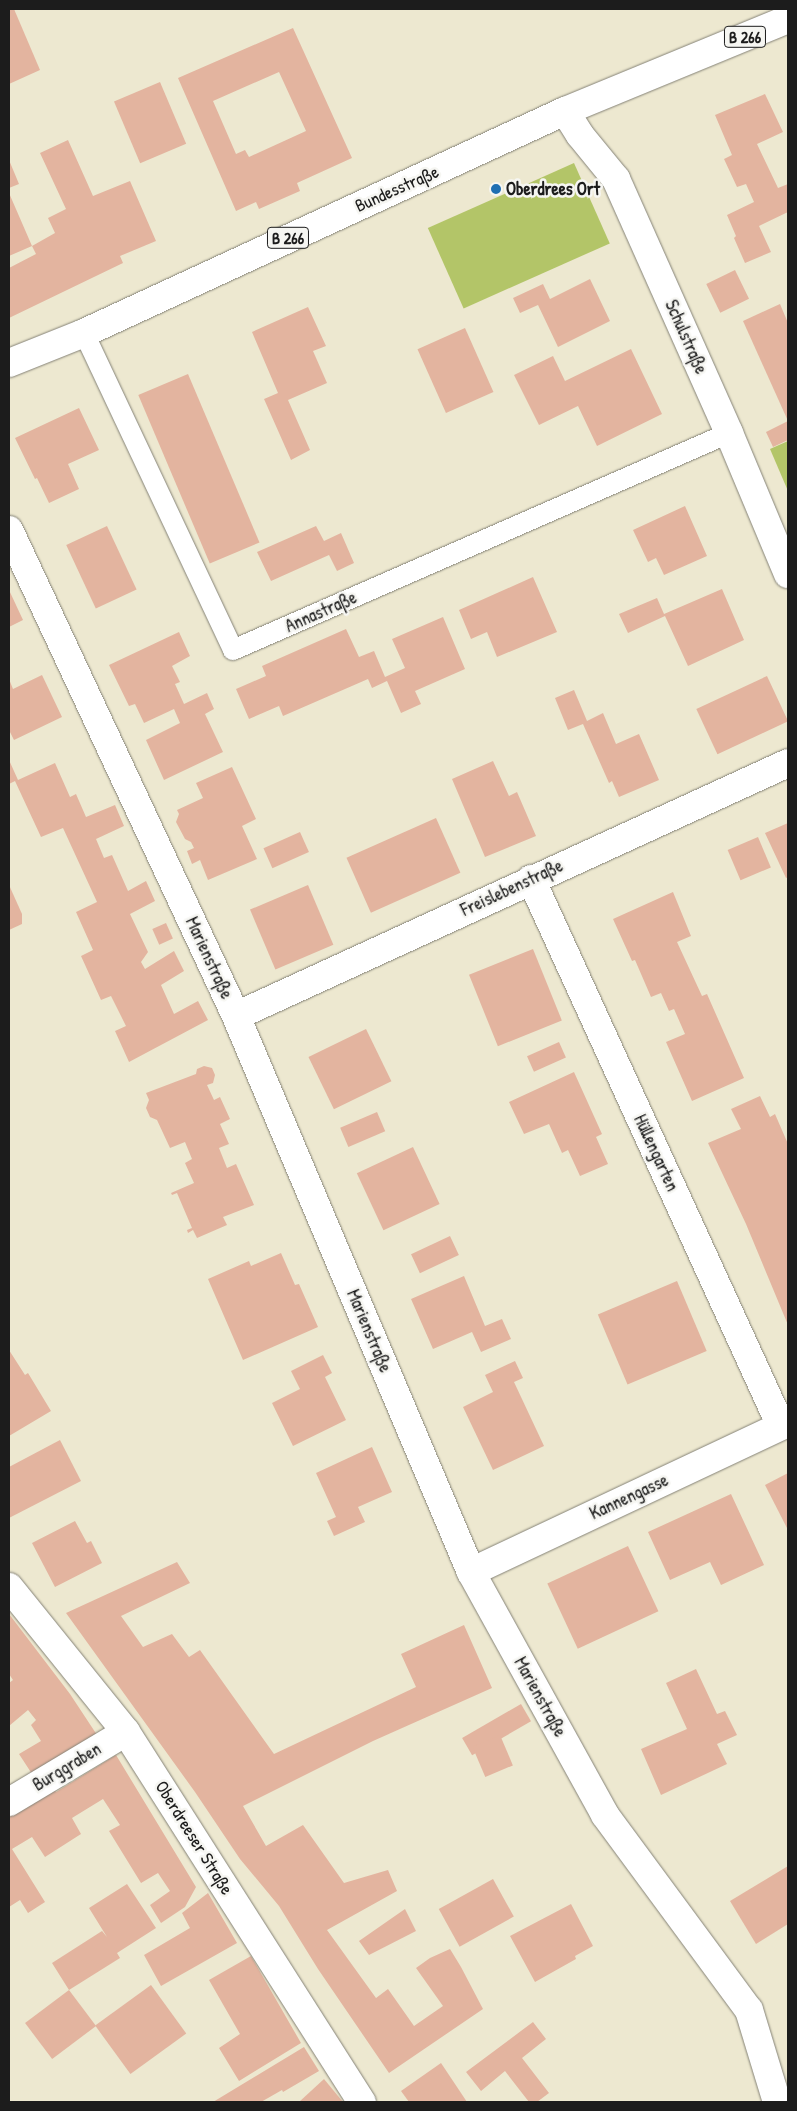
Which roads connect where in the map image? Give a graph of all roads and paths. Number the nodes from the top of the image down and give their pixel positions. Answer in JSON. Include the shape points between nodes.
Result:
{"nodes":[{"id":1,"x":788,"y":19,"type":"edge"},
{"id":2,"x":565,"y":111,"type":"junction"},
{"id":3,"x":84,"y":333,"type":"junction"},
{"id":4,"x":9,"y":363,"type":"edge"},
{"id":5,"x":729,"y":433,"type":"junction"},
{"id":6,"x":9,"y":530,"type":"edge"},
{"id":7,"x":788,"y":574,"type":"edge"},
{"id":8,"x":788,"y":763,"type":"edge"},
{"id":9,"x":531,"y":879,"type":"junction"},
{"id":10,"x":236,"y":1016,"type":"junction"},
{"id":11,"x":784,"y":1425,"type":"edge"},
{"id":12,"x":470,"y":1572,"type":"junction"},
{"id":13,"x":9,"y":1587,"type":"edge"},
{"id":14,"x":126,"y":1732,"type":"junction"},
{"id":15,"x":9,"y":1802,"type":"edge"},
{"id":16,"x":362,"y":2102,"type":"edge"},
{"id":17,"x":777,"y":2102,"type":"edge"}],
"edges":[{"from":1,"to":2,"type":"street","name":"Bundesstraße","number":"B 266"},
{"from":2,"to":3,"type":"street","name":"Bundesstraße","number":"B 266"},
{"from":2,"to":5,"type":"street","name":"Schulstraße","via":[[580,136],[616,179]]},
{"from":3,"to":4,"type":"street","name":"Bundesstraße","number":"B 266"},
{"from":3,"to":5,"type":"lane","name":"Annastraße","via":[[233,650]]},
{"from":5,"to":7,"type":"street","name":"Schulstraße"},
{"from":6,"to":10,"type":"street","name":"Marienstraße"},
{"from":8,"to":9,"type":"street","name":"Freislebenstraße"},
{"from":9,"to":10,"type":"street","name":"Freislebenstraße"},
{"from":9,"to":11,"type":"street","name":"Hüllengarten"},
{"from":10,"to":12,"type":"street","name":"Marienstraße"},
{"from":11,"to":12,"type":"street","name":"Kannengasse"},
{"from":12,"to":17,"type":"street","name":"Marienstraße","via":[[605,1815],[749,2010]]},
{"from":13,"to":14,"type":"street","name":"Oberdreeser Straße"},
{"from":14,"to":15,"type":"street","name":"Burggraben"},
{"from":14,"to":16,"type":"street","name":"Oberdreeser Straße"}]}
